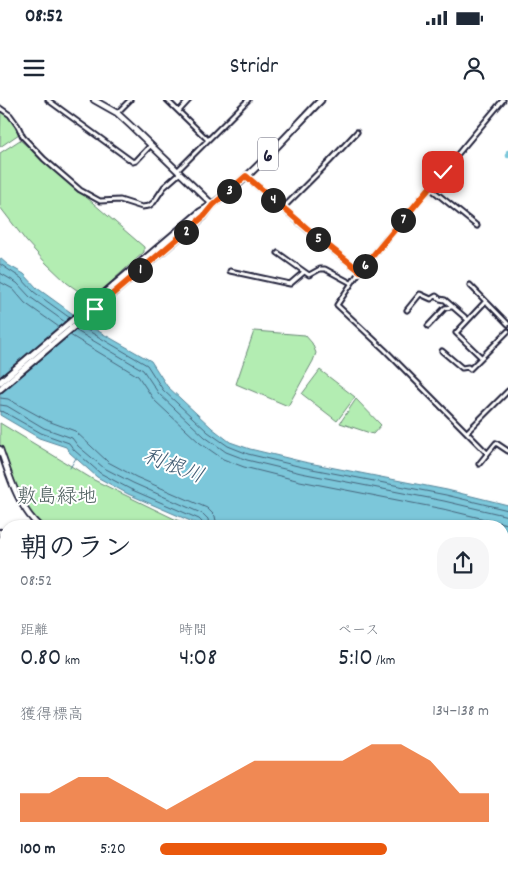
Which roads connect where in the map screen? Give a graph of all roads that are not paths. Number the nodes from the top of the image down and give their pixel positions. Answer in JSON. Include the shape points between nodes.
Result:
{"nodes":[{"id":1,"x":48,"y":100,"type":"edge"},
{"id":2,"x":94,"y":100,"type":"edge"},
{"id":3,"x":130,"y":100,"type":"edge"},
{"id":4,"x":167,"y":100,"type":"edge"},
{"id":5,"x":189,"y":100,"type":"edge"},
{"id":6,"x":248,"y":100,"type":"edge"},
{"id":7,"x":321,"y":100,"type":"edge"},
{"id":8,"x":502,"y":100,"type":"edge"},
{"id":9,"x":0,"y":108,"type":"edge"},
{"id":10,"x":179,"y":111,"type":"junction"},
{"id":11,"x":117,"y":113,"type":"junction"},
{"id":12,"x":357,"y":132,"type":"dead end"},
{"id":13,"x":208,"y":140,"type":"junction"},
{"id":14,"x":152,"y":145,"type":"junction"},
{"id":15,"x":179,"y":171,"type":"junction"},
{"id":16,"x":246,"y":176,"type":"junction"},
{"id":17,"x":430,"y":188,"type":"junction"},
{"id":18,"x":213,"y":205,"type":"junction"},
{"id":19,"x":283,"y":208,"type":"junction"},
{"id":20,"x":187,"y":226,"type":"junction"},
{"id":21,"x":477,"y":226,"type":"dead end"},
{"id":22,"x":278,"y":253,"type":"dead end"},
{"id":23,"x":230,"y":271,"type":"dead end"},
{"id":24,"x":360,"y":271,"type":"junction"},
{"id":25,"x":304,"y":272,"type":"junction"},
{"id":26,"x":351,"y":283,"type":"junction"},
{"id":27,"x":470,"y":285,"type":"dead end"},
{"id":28,"x":485,"y":302,"type":"junction"},
{"id":29,"x":452,"y":307,"type":"junction"},
{"id":30,"x":407,"y":310,"type":"dead end"},
{"id":31,"x":468,"y":320,"type":"junction"},
{"id":32,"x":508,"y":323,"type":"edge"},
{"id":33,"x":428,"y":326,"type":"dead end"},
{"id":34,"x":508,"y":331,"type":"edge"},
{"id":35,"x":442,"y":351,"type":"dead end"},
{"id":36,"x":481,"y":357,"type":"junction"},
{"id":37,"x":0,"y":382,"type":"edge"},
{"id":38,"x":0,"y":389,"type":"edge"},
{"id":39,"x":508,"y":391,"type":"edge"},
{"id":40,"x":467,"y":432,"type":"junction"},
{"id":41,"x":0,"y":449,"type":"edge"},
{"id":42,"x":508,"y":450,"type":"edge"},
{"id":43,"x":488,"y":453,"type":"junction"},
{"id":44,"x":479,"y":464,"type":"dead end"},
{"id":45,"x":32,"y":520,"type":"edge"}],
"edges":[{"from":1,"to":14,"type":"street","via":[[133,162]]},
{"from":2,"to":11,"type":"street"},
{"from":3,"to":11,"type":"street"},
{"from":4,"to":10,"type":"street"},
{"from":5,"to":10,"type":"street"},
{"from":6,"to":13,"type":"street"},
{"from":7,"to":16,"type":"main road","number":"6"},
{"from":8,"to":17,"type":"street"},
{"from":9,"to":15,"type":"street","via":[[10,115],[22,137],[44,159],[95,199],[149,206]]},
{"from":10,"to":13,"type":"street"},
{"from":11,"to":14,"type":"street"},
{"from":12,"to":19,"type":"street"},
{"from":13,"to":15,"type":"street"},
{"from":14,"to":15,"type":"street"},
{"from":15,"to":18,"type":"street"},
{"from":16,"to":18,"type":"main road","number":"6"},
{"from":16,"to":19,"type":"street"},
{"from":17,"to":21,"type":"street"},
{"from":17,"to":24,"type":"street"},
{"from":18,"to":20,"type":"main road","number":"6","via":[[204,216]]},
{"from":19,"to":24,"type":"street"},
{"from":20,"to":37,"type":"main road","number":"6"},
{"from":20,"to":38,"type":"main road","number":"6"},
{"from":22,"to":25,"type":"street"},
{"from":23,"to":25,"type":"street","via":[[290,284]]},
{"from":24,"to":26,"type":"street"},
{"from":25,"to":26,"type":"street","via":[[311,275],[325,269]]},
{"from":26,"to":40,"type":"street","via":[[338,307]]},
{"from":27,"to":28,"type":"street"},
{"from":28,"to":31,"type":"street"},
{"from":28,"to":32,"type":"street"},
{"from":29,"to":30,"type":"street","via":[[436,296],[430,300],[420,294]]},
{"from":29,"to":31,"type":"street"},
{"from":29,"to":33,"type":"street","via":[[445,308]]},
{"from":31,"to":36,"type":"street","via":[[456,334]]},
{"from":34,"to":36,"type":"street"},
{"from":35,"to":36,"type":"street","via":[[462,368],[470,369]]},
{"from":39,"to":40,"type":"street"},
{"from":40,"to":43,"type":"street"},
{"from":41,"to":45,"type":"street","via":[[20,502]]},
{"from":42,"to":43,"type":"street","via":[[496,443]]},
{"from":43,"to":44,"type":"street"}]}
